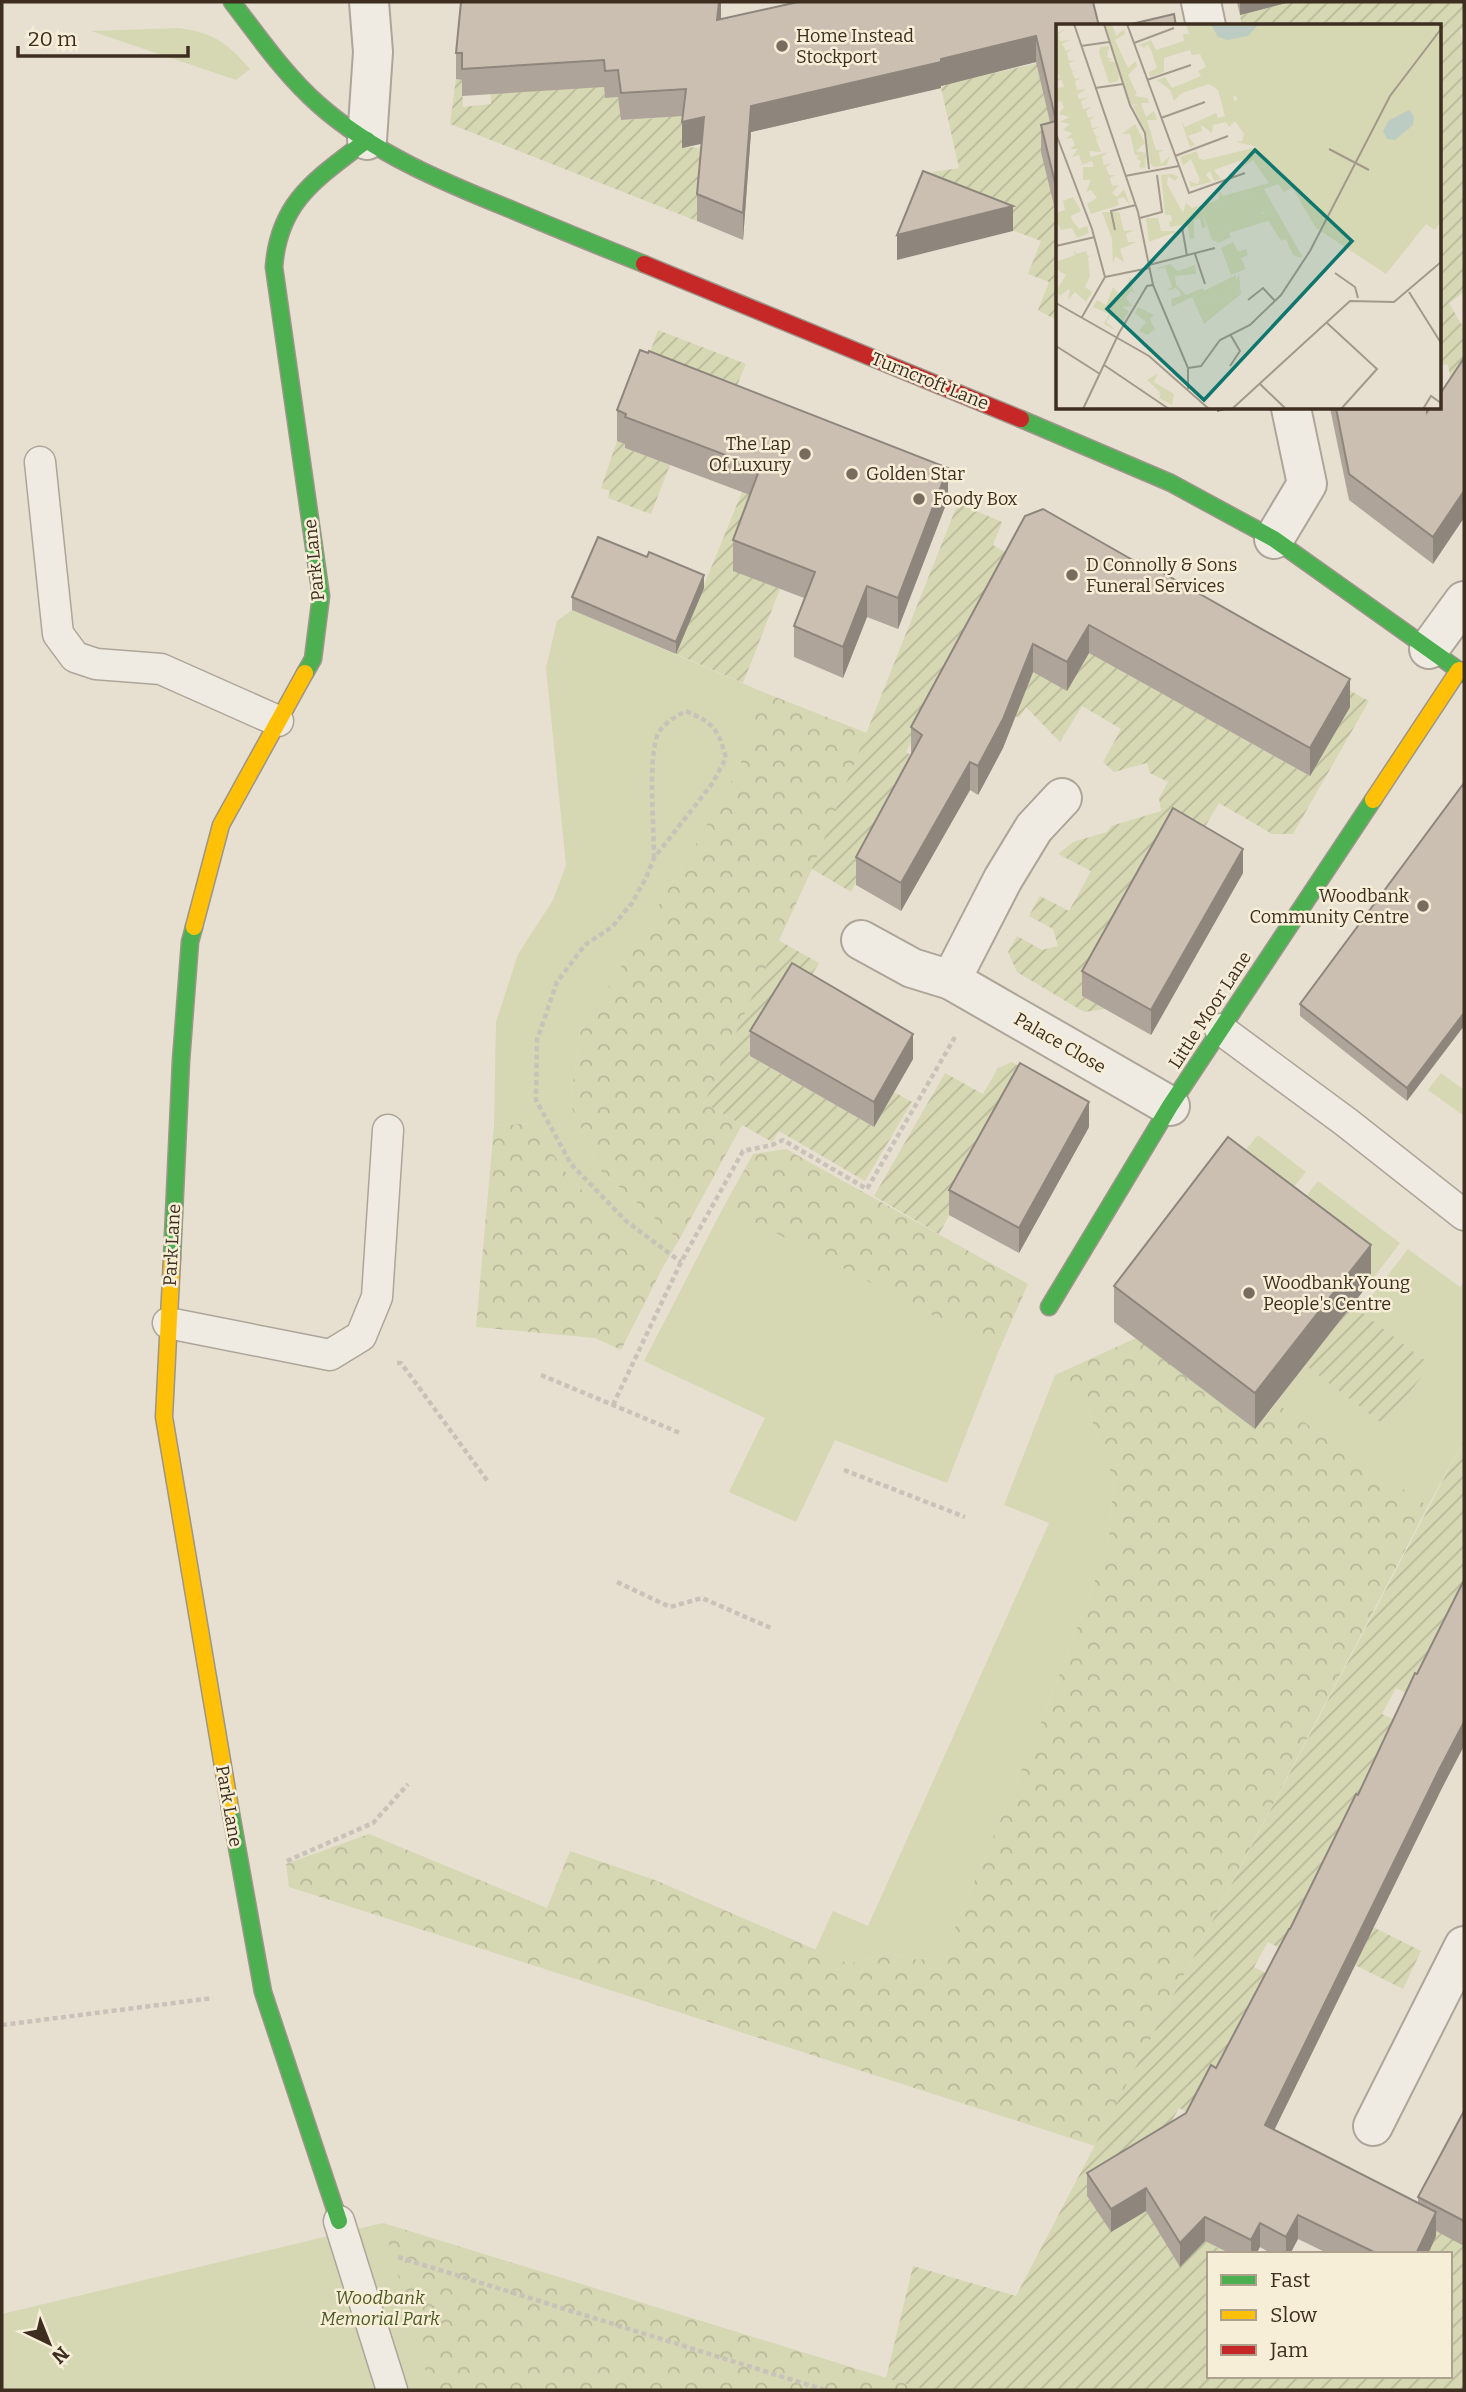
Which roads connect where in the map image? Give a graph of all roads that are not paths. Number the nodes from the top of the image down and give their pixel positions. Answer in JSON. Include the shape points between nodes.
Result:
{"nodes":[{"id":1,"x":232,"y":2,"type":"edge"},
{"id":2,"x":369,"y":2,"type":"edge"},
{"id":3,"x":1201,"y":2,"type":"edge"},
{"id":4,"x":1206,"y":24,"type":"edge"},
{"id":5,"x":367,"y":140,"type":"junction"},
{"id":6,"x":1291,"y":410,"type":"edge"},
{"id":7,"x":40,"y":462,"type":"dead end"},
{"id":8,"x":1274,"y":539,"type":"junction"},
{"id":9,"x":1464,"y":601,"type":"edge"},
{"id":10,"x":1451,"y":664,"type":"edge"},
{"id":11,"x":278,"y":721,"type":"junction"},
{"id":12,"x":1062,"y":798,"type":"dead end"},
{"id":13,"x":861,"y":940,"type":"dead end"},
{"id":14,"x":951,"y":980,"type":"junction"},
{"id":15,"x":1220,"y":1029,"type":"junction"},
{"id":16,"x":1170,"y":1106,"type":"junction"},
{"id":17,"x":388,"y":1130,"type":"dead end"},
{"id":18,"x":1464,"y":1215,"type":"edge"},
{"id":19,"x":1049,"y":1307,"type":"dead end"},
{"id":20,"x":168,"y":1323,"type":"junction"},
{"id":21,"x":1464,"y":1946,"type":"edge"},
{"id":22,"x":1373,"y":2126,"type":"dead end"},
{"id":23,"x":342,"y":2231,"type":"joint"},
{"id":24,"x":392,"y":2390,"type":"edge"}],
"edges":[{"from":1,"to":5,"type":"street","name":"Turncroft Lane","via":[[319,104]]},
{"from":2,"to":5,"type":"street","via":[[373,52]]},
{"from":3,"to":4,"type":"street"},
{"from":5,"to":8,"type":"street","name":"Turncroft Lane","via":[[438,180],[1116,458]]},
{"from":5,"to":11,"type":"street","name":"Park Lane","via":[[298,200],[283,221],[276,242],[274,267],[321,596],[313,659]]},
{"from":6,"to":8,"type":"street","via":[[1307,484]]},
{"from":7,"to":11,"type":"lane","via":[[58,634],[75,657],[96,664],[161,669]]},
{"from":8,"to":10,"type":"street","name":"Turncroft Lane"},
{"from":9,"to":10,"type":"street"},
{"from":10,"to":15,"type":"street","name":"Little Moor Lane"},
{"from":11,"to":20,"type":"street","name":"Park Lane","via":[[221,825],[190,942]]},
{"from":12,"to":14,"type":"street","via":[[1034,828]]},
{"from":13,"to":14,"type":"street","name":"Palace Close","via":[[912,968]]},
{"from":14,"to":16,"type":"street","name":"Palace Close"},
{"from":15,"to":16,"type":"street","name":"Little Moor Lane"},
{"from":15,"to":18,"type":"lane"},
{"from":16,"to":19,"type":"street","name":"Little Moor Lane"},
{"from":17,"to":20,"type":"lane","via":[[377,1297],[361,1336],[330,1355]]},
{"from":20,"to":23,"type":"street","name":"Park Lane","via":[[163,1417],[263,1992]]},
{"from":21,"to":22,"type":"street"},
{"from":23,"to":24,"type":"lane","name":"Park Lane"}]}
